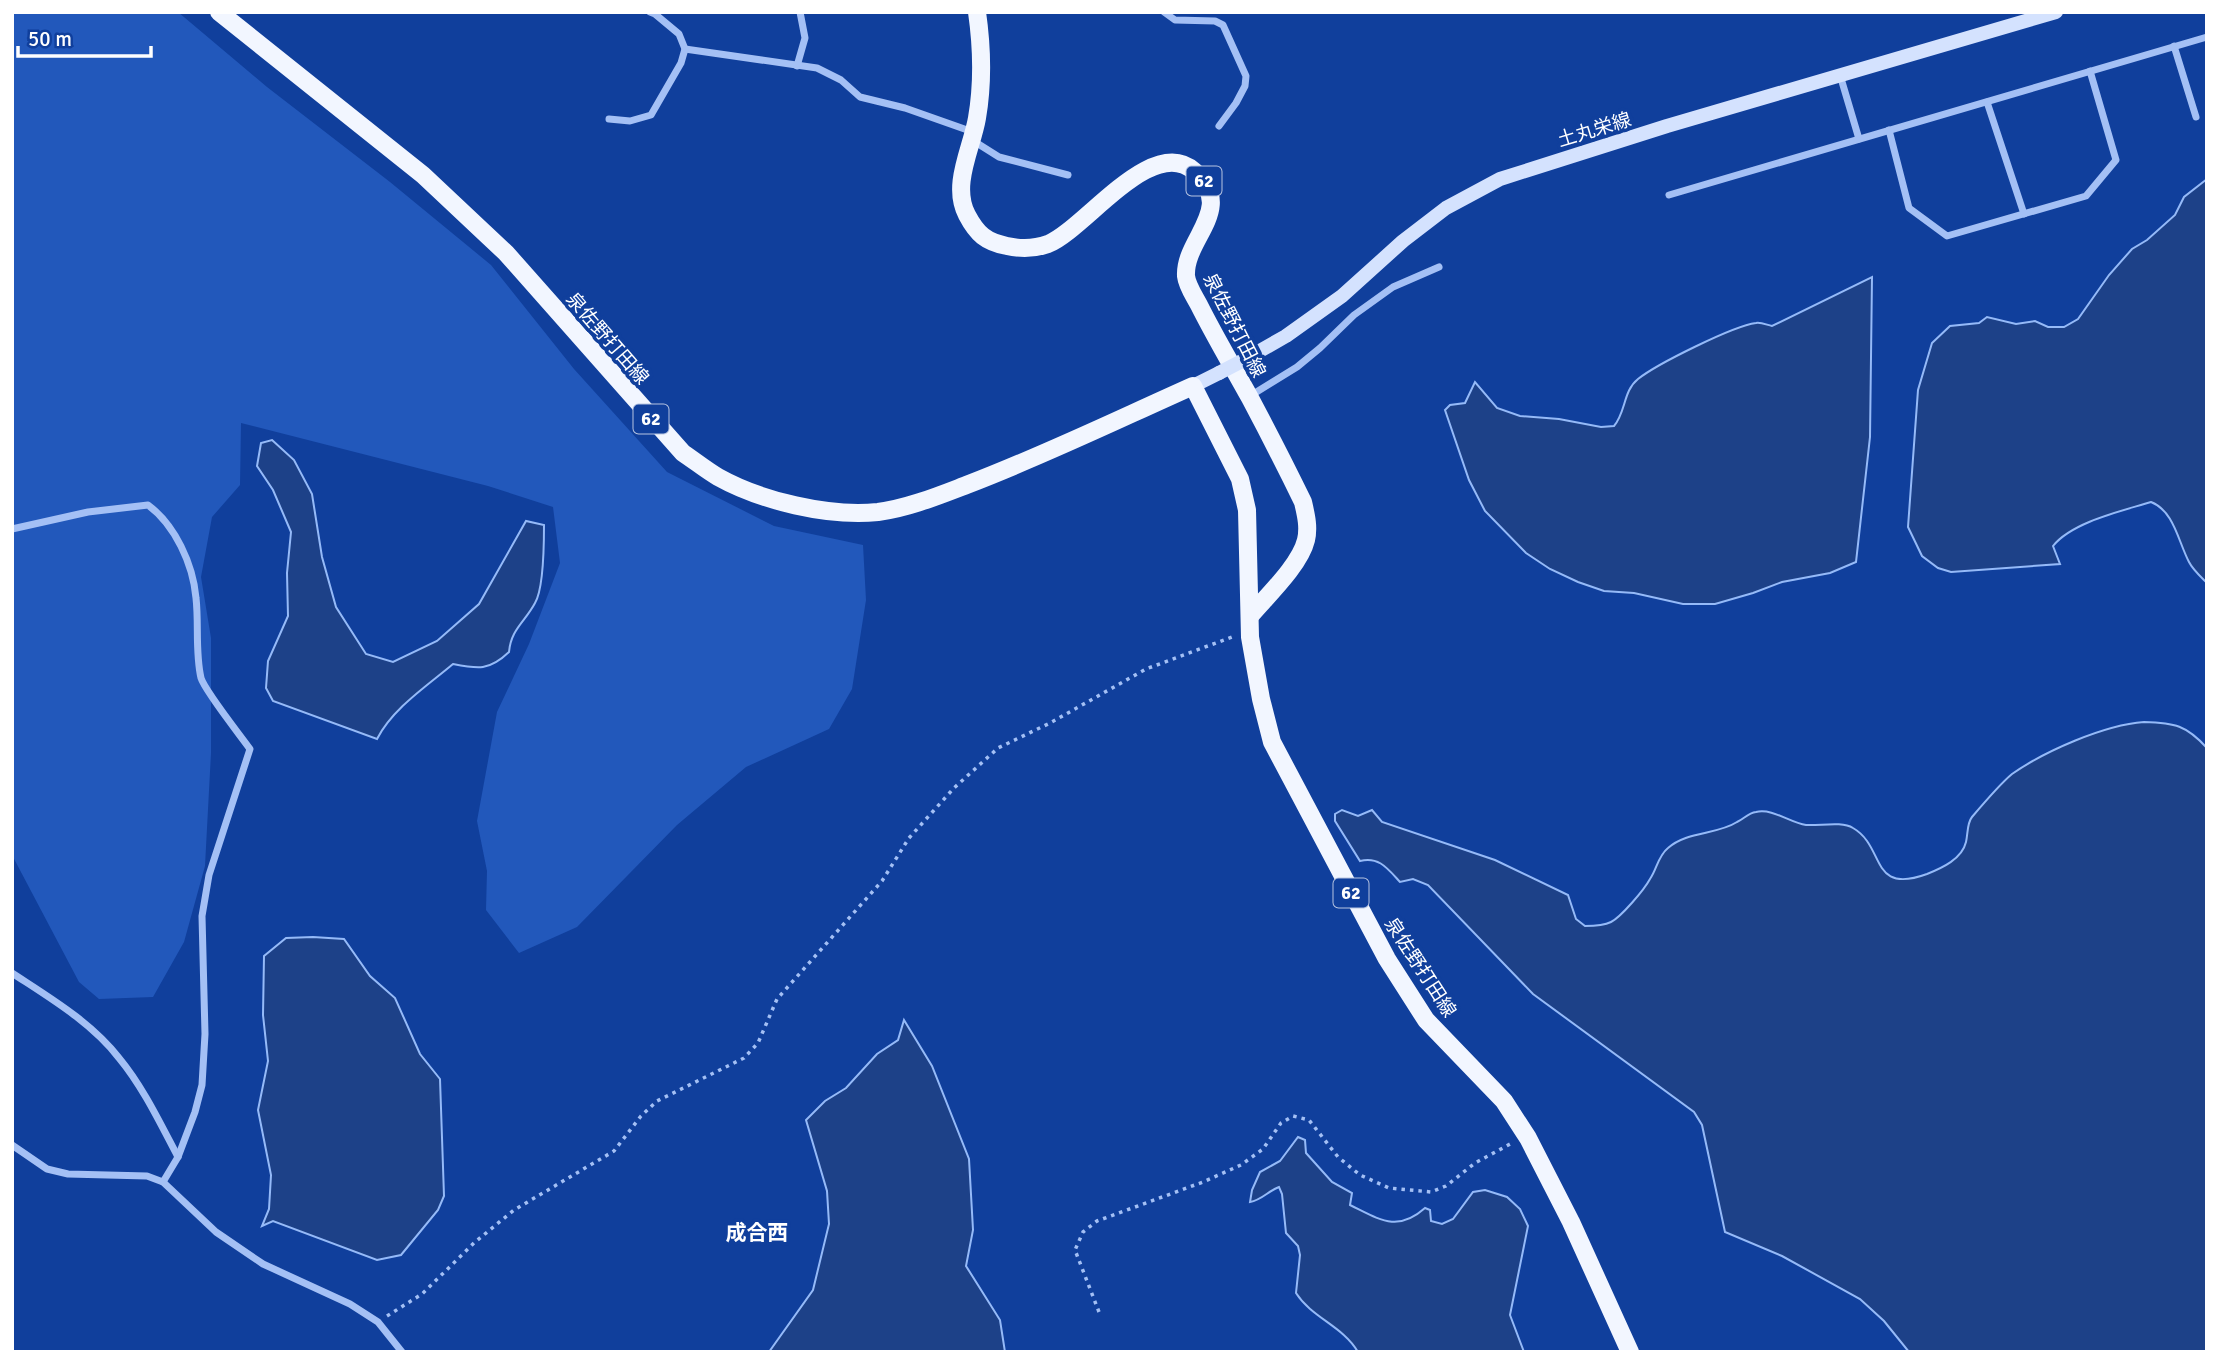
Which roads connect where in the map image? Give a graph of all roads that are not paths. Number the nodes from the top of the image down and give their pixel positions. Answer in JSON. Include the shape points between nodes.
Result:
{"nodes":[{"id":1,"x":219,"y":12,"type":"edge"},
{"id":2,"x":800,"y":12,"type":"edge"},
{"id":3,"x":977,"y":12,"type":"edge"},
{"id":4,"x":1164,"y":12,"type":"edge"},
{"id":5,"x":2056,"y":12,"type":"edge"},
{"id":6,"x":654,"y":13,"type":"edge"},
{"id":7,"x":2207,"y":37,"type":"edge"},
{"id":8,"x":2174,"y":46,"type":"junction"},
{"id":9,"x":685,"y":49,"type":"junction"},
{"id":10,"x":797,"y":65,"type":"junction"},
{"id":11,"x":2090,"y":71,"type":"junction"},
{"id":12,"x":1840,"y":75,"type":"junction"},
{"id":13,"x":1987,"y":102,"type":"junction"},
{"id":14,"x":2196,"y":117,"type":"dead end"},
{"id":15,"x":609,"y":120,"type":"dead end"},
{"id":16,"x":1219,"y":126,"type":"dead end"},
{"id":17,"x":1889,"y":131,"type":"junction"},
{"id":18,"x":972,"y":136,"type":"junction"},
{"id":19,"x":1859,"y":139,"type":"junction"},
{"id":20,"x":1068,"y":175,"type":"dead end"},
{"id":21,"x":1669,"y":195,"type":"dead end"},
{"id":22,"x":2024,"y":214,"type":"junction"},
{"id":23,"x":1439,"y":267,"type":"dead end"},
{"id":24,"x":1193,"y":386,"type":"junction"},
{"id":25,"x":1249,"y":397,"type":"junction"},
{"id":26,"x":12,"y":529,"type":"edge"},
{"id":27,"x":1250,"y":623,"type":"junction"},
{"id":28,"x":12,"y":973,"type":"edge"},
{"id":29,"x":12,"y":1145,"type":"edge"},
{"id":30,"x":178,"y":1157,"type":"junction"},
{"id":31,"x":163,"y":1182,"type":"junction"},
{"id":32,"x":402,"y":1352,"type":"edge"},
{"id":33,"x":1630,"y":1352,"type":"edge"}],
"edges":[{"from":1,"to":24,"type":"main road","name":"泉佐野打田線","number":"62","via":[[423,175],[496,245],[683,453],[718,477],[761,496],[843,512],[878,512],[933,498]]},
{"from":2,"to":10,"type":"street","via":[[805,38]]},
{"from":3,"to":18,"type":"main road","name":"泉佐野打田線","number":"62","via":[[982,46]]},
{"from":4,"to":16,"type":"street","via":[[1175,20],[1223,25],[1246,76],[1236,103]]},
{"from":5,"to":12,"type":"main road","name":"土丸栄線"},
{"from":6,"to":9,"type":"street","via":[[679,34]]},
{"from":7,"to":8,"type":"street"},
{"from":8,"to":11,"type":"street"},
{"from":8,"to":14,"type":"street"},
{"from":9,"to":10,"type":"street"},
{"from":9,"to":15,"type":"street","via":[[651,115]]},
{"from":10,"to":18,"type":"street","via":[[817,68],[841,80],[860,97],[905,108]]},
{"from":11,"to":13,"type":"street"},
{"from":11,"to":22,"type":"street","via":[[2116,160],[2086,196]]},
{"from":12,"to":19,"type":"street"},
{"from":12,"to":24,"type":"main road","name":"土丸栄線","bridge":true,"via":[[1500,179],[1446,208],[1342,296],[1286,335]]},
{"from":13,"to":17,"type":"street"},
{"from":13,"to":22,"type":"street"},
{"from":17,"to":19,"type":"street"},
{"from":17,"to":22,"type":"street","via":[[1909,208],[1947,236]]},
{"from":18,"to":20,"type":"street","via":[[999,157]]},
{"from":18,"to":25,"type":"main road","name":"泉佐野打田線","number":"62","via":[[961,180],[963,208],[987,241],[1027,249],[1068,232],[1146,169],[1173,161],[1191,168],[1206,183],[1211,204],[1208,223],[1187,263],[1186,279]]},
{"from":19,"to":21,"type":"street"},
{"from":23,"to":25,"type":"street","via":[[1393,287],[1297,367]]},
{"from":24,"to":27,"type":"main road","name":"泉佐野打田線","number":"62","via":[[1240,478],[1247,510]]},
{"from":25,"to":27,"type":"main road","name":"泉佐野打田線","number":"62","via":[[1304,502],[1307,520],[1305,542]]},
{"from":26,"to":30,"type":"street","via":[[88,512],[148,505],[160,513],[189,565],[196,595],[202,681],[250,750],[209,875],[202,916],[202,1085]]},
{"from":27,"to":33,"type":"main road","name":"泉佐野打田線","number":"62","via":[[1272,742],[1380,947],[1426,1020],[1504,1101],[1526,1135]]},
{"from":28,"to":30,"type":"street","via":[[62,1006],[120,1058]]},
{"from":29,"to":31,"type":"street","via":[[47,1168],[68,1174],[147,1175]]},
{"from":30,"to":31,"type":"street"},
{"from":31,"to":32,"type":"street","via":[[216,1232],[263,1264],[351,1304],[378,1322]]}]}
